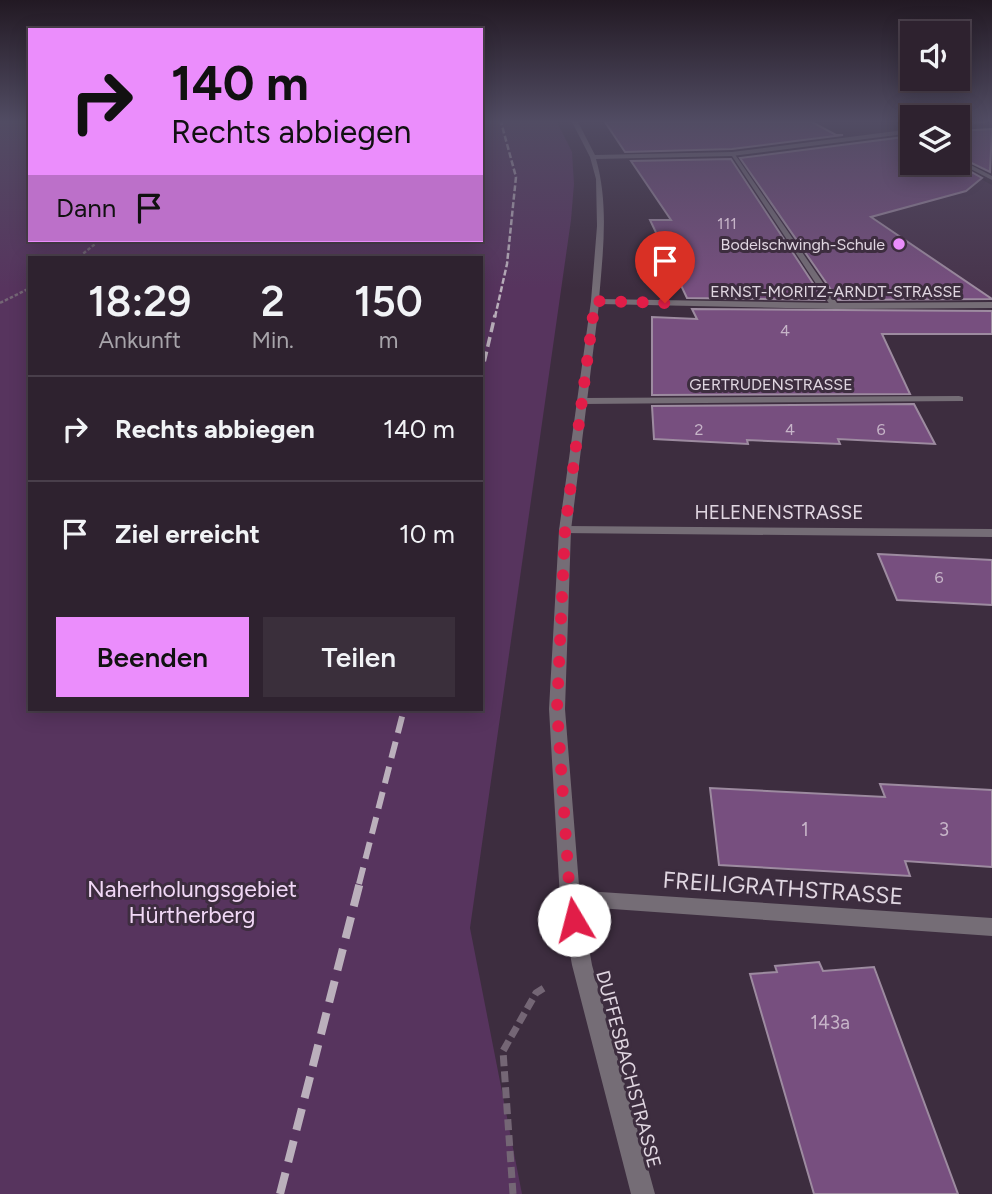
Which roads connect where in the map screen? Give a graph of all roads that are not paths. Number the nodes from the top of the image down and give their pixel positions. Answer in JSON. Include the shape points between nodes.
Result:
{"nodes":[{"id":1,"x":599,"y":178,"type":"edge"},
{"id":2,"x":748,"y":178,"type":"edge"},
{"id":3,"x":595,"y":301,"type":"junction"},
{"id":4,"x":992,"y":305,"type":"edge"},
{"id":5,"x":835,"y":306,"type":"junction"},
{"id":6,"x":959,"y":399,"type":"dead end"},
{"id":7,"x":582,"y":401,"type":"junction"},
{"id":8,"x":565,"y":530,"type":"junction"},
{"id":9,"x":992,"y":533,"type":"edge"},
{"id":10,"x":570,"y":898,"type":"junction"},
{"id":11,"x":992,"y":928,"type":"edge"},
{"id":12,"x":643,"y":1194,"type":"edge"}],
"edges":[{"from":1,"to":3,"type":"street","name":"DUFFESBACHSTRASSE","via":[[601,226]]},
{"from":2,"to":5,"type":"street"},
{"from":3,"to":5,"type":"street","name":"ERNST-MORITZ-ARNDT-STRASSE"},
{"from":3,"to":7,"type":"street","name":"DUFFESBACHSTRASSE"},
{"from":4,"to":5,"type":"street","name":"ERNST-MORITZ-ARNDT-STRASSE"},
{"from":6,"to":7,"type":"street","name":"GERTRUDENSTRASSE"},
{"from":7,"to":8,"type":"street","name":"DUFFESBACHSTRASSE"},
{"from":8,"to":9,"type":"street","name":"HELENENSTRASSE"},
{"from":8,"to":10,"type":"street","name":"DUFFESBACHSTRASSE","via":[[557,709]]},
{"from":10,"to":11,"type":"street","name":"FREILIGRATHSTRASSE"},
{"from":10,"to":12,"type":"street","name":"DUFFESBACHSTRASSE","via":[[582,965]]}]}
